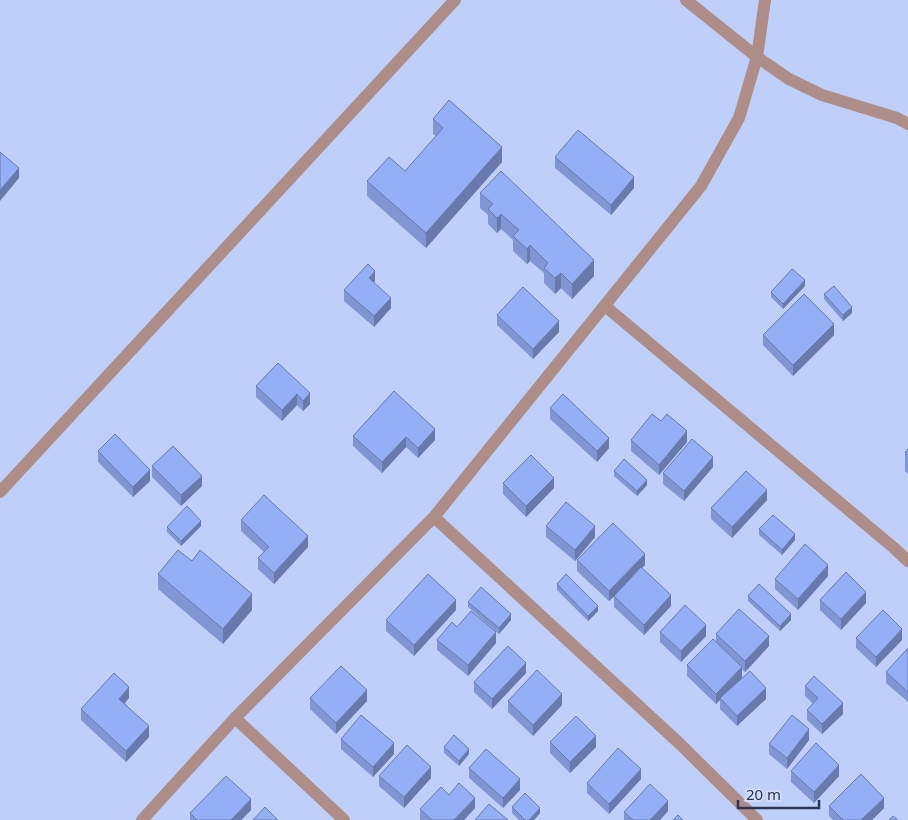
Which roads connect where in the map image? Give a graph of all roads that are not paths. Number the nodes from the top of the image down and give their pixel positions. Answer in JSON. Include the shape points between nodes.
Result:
{"nodes":[{"id":1,"x":455,"y":0,"type":"edge"},
{"id":2,"x":686,"y":0,"type":"edge"},
{"id":3,"x":765,"y":0,"type":"edge"},
{"id":4,"x":757,"y":57,"type":"junction"},
{"id":5,"x":908,"y":124,"type":"edge"},
{"id":6,"x":605,"y":306,"type":"junction"},
{"id":7,"x":0,"y":492,"type":"edge"},
{"id":8,"x":434,"y":517,"type":"junction"},
{"id":9,"x":908,"y":561,"type":"edge"},
{"id":10,"x":235,"y":718,"type":"junction"},
{"id":11,"x":142,"y":820,"type":"edge"},
{"id":12,"x":344,"y":820,"type":"edge"},
{"id":13,"x":756,"y":820,"type":"edge"}],
"edges":[{"from":1,"to":7,"type":"street"},
{"from":2,"to":4,"type":"street"},
{"from":3,"to":4,"type":"street"},
{"from":4,"to":5,"type":"street","via":[[789,79],[822,95]]},
{"from":4,"to":6,"type":"street","via":[[739,118],[701,186]]},
{"from":6,"to":8,"type":"street"},
{"from":6,"to":9,"type":"street"},
{"from":8,"to":10,"type":"street"},
{"from":8,"to":13,"type":"street","via":[[680,744]]},
{"from":10,"to":11,"type":"street"},
{"from":10,"to":12,"type":"street"}]}
